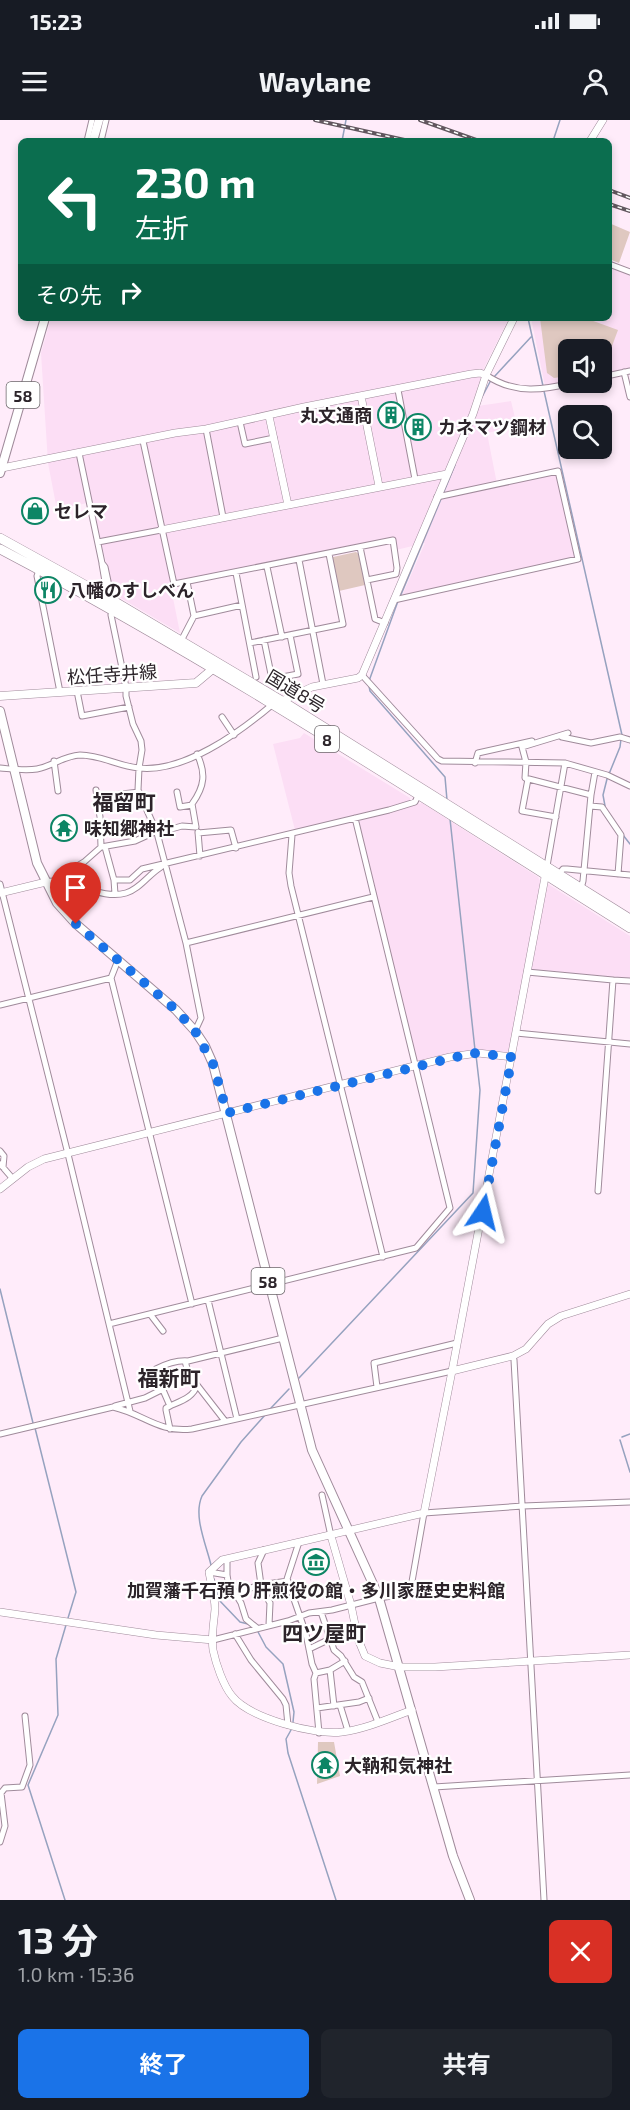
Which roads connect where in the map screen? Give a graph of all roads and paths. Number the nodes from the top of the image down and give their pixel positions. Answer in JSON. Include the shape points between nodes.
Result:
{"nodes":[{"id":1,"x":92,"y":120,"type":"edge"},
{"id":2,"x":99,"y":120,"type":"edge"},
{"id":3,"x":106,"y":120,"type":"edge"},
{"id":4,"x":603,"y":120,"type":"edge"},
{"id":5,"x":88,"y":138,"type":"edge"},
{"id":6,"x":94,"y":138,"type":"edge"},
{"id":7,"x":102,"y":138,"type":"edge"},
{"id":8,"x":592,"y":138,"type":"edge"},
{"id":9,"x":612,"y":265,"type":"edge"},
{"id":10,"x":630,"y":272,"type":"edge"},
{"id":11,"x":44,"y":321,"type":"edge"},
{"id":12,"x":513,"y":321,"type":"edge"},
{"id":13,"x":627,"y":371,"type":"edge"},
{"id":14,"x":612,"y":375,"type":"edge"},
{"id":15,"x":490,"y":378,"type":"junction"},
{"id":16,"x":558,"y":386,"type":"edge"},
{"id":17,"x":398,"y":390,"type":"junction"},
{"id":18,"x":361,"y":396,"type":"junction"},
{"id":19,"x":630,"y":397,"type":"edge"},
{"id":20,"x":269,"y":416,"type":"junction"},
{"id":21,"x":240,"y":422,"type":"junction"},
{"id":22,"x":206,"y":429,"type":"junction"},
{"id":23,"x":274,"y":438,"type":"junction"},
{"id":24,"x":143,"y":441,"type":"junction"},
{"id":25,"x":80,"y":453,"type":"junction"},
{"id":26,"x":1,"y":470,"type":"edge"},
{"id":27,"x":447,"y":474,"type":"junction"},
{"id":28,"x":415,"y":479,"type":"junction"},
{"id":29,"x":379,"y":486,"type":"junction"},
{"id":30,"x":441,"y":497,"type":"junction"},
{"id":31,"x":288,"y":505,"type":"junction"},
{"id":32,"x":223,"y":517,"type":"junction"},
{"id":33,"x":161,"y":530,"type":"junction"},
{"id":34,"x":0,"y":538,"type":"edge"},
{"id":35,"x":98,"y":542,"type":"junction"},
{"id":36,"x":360,"y":547,"type":"junction"},
{"id":37,"x":0,"y":549,"type":"edge"},
{"id":38,"x":329,"y":555,"type":"junction"},
{"id":39,"x":299,"y":560,"type":"junction"},
{"id":40,"x":102,"y":563,"type":"junction"},
{"id":41,"x":267,"y":567,"type":"junction"},
{"id":42,"x":40,"y":569,"type":"junction"},
{"id":43,"x":236,"y":573,"type":"junction"},
{"id":44,"x":367,"y":580,"type":"junction"},
{"id":45,"x":187,"y":582,"type":"junction"},
{"id":46,"x":110,"y":597,"type":"junction"},
{"id":47,"x":397,"y":600,"type":"junction"},
{"id":48,"x":242,"y":605,"type":"junction"},
{"id":49,"x":111,"y":615,"type":"dead end"},
{"id":50,"x":195,"y":616,"type":"junction"},
{"id":51,"x":385,"y":623,"type":"junction"},
{"id":52,"x":313,"y":630,"type":"junction"},
{"id":53,"x":290,"y":635,"type":"junction"},
{"id":54,"x":282,"y":637,"type":"junction"},
{"id":55,"x":264,"y":640,"type":"junction"},
{"id":56,"x":181,"y":641,"type":"junction"},
{"id":57,"x":250,"y":643,"type":"junction"},
{"id":58,"x":215,"y":667,"type":"junction"},
{"id":59,"x":256,"y":677,"type":"dead end"},
{"id":60,"x":364,"y":678,"type":"junction"},
{"id":61,"x":323,"y":684,"type":"junction"},
{"id":62,"x":126,"y":687,"type":"junction"},
{"id":63,"x":77,"y":691,"type":"junction"},
{"id":64,"x":60,"y":692,"type":"junction"},
{"id":65,"x":0,"y":696,"type":"edge"},
{"id":66,"x":282,"y":701,"type":"junction"},
{"id":67,"x":272,"y":705,"type":"junction"},
{"id":68,"x":129,"y":707,"type":"junction"},
{"id":69,"x":0,"y":714,"type":"edge"},
{"id":70,"x":222,"y":717,"type":"dead end"},
{"id":71,"x":568,"y":733,"type":"dead end"},
{"id":72,"x":234,"y":735,"type":"junction"},
{"id":73,"x":553,"y":737,"type":"junction"},
{"id":74,"x":625,"y":738,"type":"edge"},
{"id":75,"x":197,"y":754,"type":"junction"},
{"id":76,"x":54,"y":761,"type":"junction"},
{"id":77,"x":526,"y":762,"type":"junction"},
{"id":78,"x":476,"y":763,"type":"junction"},
{"id":79,"x":565,"y":763,"type":"junction"},
{"id":80,"x":0,"y":768,"type":"edge"},
{"id":81,"x":139,"y":768,"type":"junction"},
{"id":82,"x":15,"y":769,"type":"junction"},
{"id":83,"x":595,"y":772,"type":"junction"},
{"id":84,"x":528,"y":779,"type":"junction"},
{"id":85,"x":630,"y":786,"type":"edge"},
{"id":86,"x":561,"y":787,"type":"junction"},
{"id":87,"x":96,"y":790,"type":"dead end"},
{"id":88,"x":58,"y":791,"type":"dead end"},
{"id":89,"x":139,"y":792,"type":"junction"},
{"id":90,"x":177,"y":792,"type":"dead end"},
{"id":91,"x":591,"y":795,"type":"junction"},
{"id":92,"x":418,"y":796,"type":"junction"},
{"id":93,"x":97,"y":797,"type":"junction"},
{"id":94,"x":192,"y":805,"type":"junction"},
{"id":95,"x":440,"y":805,"type":"junction"},
{"id":96,"x":590,"y":806,"type":"junction"},
{"id":97,"x":556,"y":817,"type":"junction"},
{"id":98,"x":356,"y":818,"type":"junction"},
{"id":99,"x":197,"y":830,"type":"junction"},
{"id":100,"x":157,"y":832,"type":"junction"},
{"id":101,"x":292,"y":835,"type":"junction"},
{"id":102,"x":103,"y":847,"type":"junction"},
{"id":103,"x":236,"y":848,"type":"junction"},
{"id":104,"x":200,"y":856,"type":"junction"},
{"id":105,"x":165,"y":865,"type":"junction"},
{"id":106,"x":546,"y":871,"type":"junction"},
{"id":107,"x":584,"y":872,"type":"junction"},
{"id":108,"x":559,"y":874,"type":"junction"},
{"id":109,"x":618,"y":874,"type":"junction"},
{"id":110,"x":630,"y":875,"type":"edge"},
{"id":111,"x":60,"y":880,"type":"junction"},
{"id":112,"x":114,"y":880,"type":"junction"},
{"id":113,"x":46,"y":882,"type":"junction"},
{"id":114,"x":0,"y":884,"type":"edge"},
{"id":115,"x":581,"y":888,"type":"junction"},
{"id":116,"x":1,"y":893,"type":"edge"},
{"id":117,"x":115,"y":894,"type":"junction"},
{"id":118,"x":373,"y":897,"type":"junction"},
{"id":119,"x":298,"y":915,"type":"junction"},
{"id":120,"x":630,"y":919,"type":"edge"},
{"id":121,"x":630,"y":928,"type":"edge"},
{"id":122,"x":186,"y":943,"type":"junction"},
{"id":123,"x":118,"y":960,"type":"junction"},
{"id":124,"x":527,"y":972,"type":"junction"},
{"id":125,"x":111,"y":978,"type":"junction"},
{"id":126,"x":613,"y":980,"type":"junction"},
{"id":127,"x":630,"y":981,"type":"edge"},
{"id":128,"x":28,"y":998,"type":"junction"},
{"id":129,"x":0,"y":1005,"type":"edge"},
{"id":130,"x":195,"y":1031,"type":"junction"},
{"id":131,"x":516,"y":1034,"type":"junction"},
{"id":132,"x":607,"y":1042,"type":"junction"},
{"id":133,"x":630,"y":1044,"type":"edge"},
{"id":134,"x":512,"y":1057,"type":"junction"},
{"id":135,"x":416,"y":1066,"type":"junction"},
{"id":136,"x":341,"y":1085,"type":"junction"},
{"id":137,"x":227,"y":1113,"type":"junction"},
{"id":138,"x":149,"y":1132,"type":"junction"},
{"id":139,"x":0,"y":1151,"type":"edge"},
{"id":140,"x":68,"y":1154,"type":"junction"},
{"id":141,"x":1,"y":1166,"type":"edge"},
{"id":142,"x":13,"y":1179,"type":"junction"},
{"id":143,"x":0,"y":1189,"type":"edge"},
{"id":144,"x":598,"y":1191,"type":"dead end"},
{"id":145,"x":383,"y":1257,"type":"junction"},
{"id":146,"x":269,"y":1285,"type":"junction"},
{"id":147,"x":630,"y":1294,"type":"edge"},
{"id":148,"x":208,"y":1300,"type":"junction"},
{"id":149,"x":192,"y":1304,"type":"junction"},
{"id":150,"x":150,"y":1314,"type":"junction"},
{"id":151,"x":109,"y":1324,"type":"junction"},
{"id":152,"x":163,"y":1331,"type":"dead end"},
{"id":153,"x":283,"y":1338,"type":"junction"},
{"id":154,"x":457,"y":1343,"type":"junction"},
{"id":155,"x":221,"y":1354,"type":"junction"},
{"id":156,"x":513,"y":1356,"type":"junction"},
{"id":157,"x":185,"y":1361,"type":"junction"},
{"id":158,"x":452,"y":1371,"type":"junction"},
{"id":159,"x":197,"y":1385,"type":"junction"},
{"id":160,"x":377,"y":1387,"type":"junction"},
{"id":161,"x":163,"y":1389,"type":"junction"},
{"id":162,"x":128,"y":1403,"type":"junction"},
{"id":163,"x":299,"y":1405,"type":"junction"},
{"id":164,"x":170,"y":1406,"type":"junction"},
{"id":165,"x":113,"y":1407,"type":"junction"},
{"id":166,"x":130,"y":1411,"type":"junction"},
{"id":167,"x":237,"y":1419,"type":"junction"},
{"id":168,"x":225,"y":1421,"type":"junction"},
{"id":169,"x":170,"y":1429,"type":"junction"},
{"id":170,"x":0,"y":1434,"type":"edge"},
{"id":171,"x":322,"y":1495,"type":"dead end"},
{"id":172,"x":630,"y":1502,"type":"edge"},
{"id":173,"x":523,"y":1506,"type":"junction"},
{"id":174,"x":424,"y":1513,"type":"junction"},
{"id":175,"x":349,"y":1531,"type":"junction"},
{"id":176,"x":331,"y":1536,"type":"junction"},
{"id":177,"x":299,"y":1542,"type":"junction"},
{"id":178,"x":264,"y":1550,"type":"junction"},
{"id":179,"x":227,"y":1559,"type":"junction"},
{"id":180,"x":209,"y":1572,"type":"junction"},
{"id":181,"x":227,"y":1575,"type":"junction"},
{"id":182,"x":288,"y":1581,"type":"junction"},
{"id":183,"x":261,"y":1585,"type":"junction"},
{"id":184,"x":235,"y":1593,"type":"junction"},
{"id":185,"x":379,"y":1598,"type":"junction"},
{"id":186,"x":351,"y":1605,"type":"junction"},
{"id":187,"x":0,"y":1612,"type":"edge"},
{"id":188,"x":321,"y":1612,"type":"junction"},
{"id":189,"x":300,"y":1617,"type":"junction"},
{"id":190,"x":269,"y":1625,"type":"junction"},
{"id":191,"x":254,"y":1629,"type":"junction"},
{"id":192,"x":235,"y":1634,"type":"junction"},
{"id":193,"x":213,"y":1640,"type":"junction"},
{"id":194,"x":330,"y":1640,"type":"junction"},
{"id":195,"x":309,"y":1649,"type":"junction"},
{"id":196,"x":630,"y":1655,"type":"edge"},
{"id":197,"x":345,"y":1662,"type":"junction"},
{"id":198,"x":530,"y":1662,"type":"junction"},
{"id":199,"x":400,"y":1667,"type":"junction"},
{"id":200,"x":330,"y":1670,"type":"junction"},
{"id":201,"x":316,"y":1672,"type":"junction"},
{"id":202,"x":369,"y":1698,"type":"junction"},
{"id":203,"x":337,"y":1705,"type":"junction"},
{"id":204,"x":317,"y":1708,"type":"junction"},
{"id":205,"x":412,"y":1710,"type":"junction"},
{"id":206,"x":25,"y":1716,"type":"dead end"},
{"id":207,"x":378,"y":1722,"type":"junction"},
{"id":208,"x":291,"y":1726,"type":"junction"},
{"id":209,"x":348,"y":1731,"type":"junction"},
{"id":210,"x":319,"y":1732,"type":"junction"},
{"id":211,"x":630,"y":1775,"type":"edge"},
{"id":212,"x":536,"y":1781,"type":"junction"},
{"id":213,"x":434,"y":1787,"type":"junction"},
{"id":214,"x":0,"y":1842,"type":"edge"},
{"id":215,"x":470,"y":1900,"type":"edge"},
{"id":216,"x":544,"y":1900,"type":"edge"}],
"edges":[{"from":1,"to":5,"type":"street"},
{"from":2,"to":6,"type":"main road"},
{"from":3,"to":7,"type":"street"},
{"from":4,"to":8,"type":"street"},
{"from":9,"to":10,"type":"street"},
{"from":11,"to":26,"type":"main road","number":"58"},
{"from":12,"to":15,"type":"street"},
{"from":13,"to":14,"type":"street"},
{"from":13,"to":19,"type":"street"},
{"from":15,"to":16,"type":"street","via":[[513,387]]},
{"from":15,"to":17,"type":"street","via":[[471,374]]},
{"from":15,"to":27,"type":"street"},
{"from":17,"to":18,"type":"street"},
{"from":17,"to":28,"type":"street"},
{"from":18,"to":20,"type":"street"},
{"from":18,"to":29,"type":"street"},
{"from":20,"to":21,"type":"street"},
{"from":20,"to":23,"type":"street"},
{"from":21,"to":22,"type":"street"},
{"from":21,"to":23,"type":"street","via":[[245,444]]},
{"from":22,"to":24,"type":"street"},
{"from":22,"to":32,"type":"street"},
{"from":23,"to":31,"type":"street"},
{"from":24,"to":25,"type":"street"},
{"from":24,"to":33,"type":"street"},
{"from":25,"to":26,"type":"street"},
{"from":25,"to":35,"type":"street"},
{"from":27,"to":28,"type":"street"},
{"from":27,"to":30,"type":"street"},
{"from":28,"to":29,"type":"street"},
{"from":29,"to":31,"type":"street"},
{"from":30,"to":47,"type":"street"},
{"from":30,"to":47,"type":"street","via":[[558,471],[578,560]]},
{"from":31,"to":32,"type":"street"},
{"from":32,"to":33,"type":"street"},
{"from":33,"to":35,"type":"street"},
{"from":33,"to":45,"type":"street","via":[[174,584]]},
{"from":34,"to":46,"type":"highway","name":"国道8号","number":"8"},
{"from":35,"to":40,"type":"street"},
{"from":36,"to":38,"type":"street"},
{"from":36,"to":44,"type":"street"},
{"from":36,"to":44,"type":"street","via":[[393,540],[396,574]]},
{"from":37,"to":42,"type":"highway","name":"国道8号","number":"8"},
{"from":38,"to":39,"type":"street"},
{"from":38,"to":52,"type":"street","via":[[343,624]]},
{"from":39,"to":41,"type":"street"},
{"from":39,"to":52,"type":"street"},
{"from":40,"to":46,"type":"street"},
{"from":40,"to":46,"type":"street"},
{"from":41,"to":43,"type":"street"},
{"from":41,"to":54,"type":"street"},
{"from":42,"to":58,"type":"highway","name":"国道8号","number":"8"},
{"from":42,"to":64,"type":"street","via":[[37,576]]},
{"from":43,"to":45,"type":"street"},
{"from":43,"to":48,"type":"street"},
{"from":44,"to":51,"type":"street","via":[[375,619]]},
{"from":45,"to":50,"type":"street"},
{"from":46,"to":56,"type":"highway","name":"国道8号","number":"8"},
{"from":47,"to":51,"type":"street"},
{"from":48,"to":50,"type":"street"},
{"from":48,"to":57,"type":"street"},
{"from":49,"to":62,"type":"street"},
{"from":50,"to":56,"type":"street"},
{"from":51,"to":60,"type":"street"},
{"from":52,"to":53,"type":"street"},
{"from":52,"to":61,"type":"street"},
{"from":53,"to":54,"type":"street"},
{"from":53,"to":55,"type":"street","via":[[298,674],[272,679]]},
{"from":54,"to":55,"type":"street"},
{"from":55,"to":57,"type":"street"},
{"from":56,"to":58,"type":"highway","name":"国道8号","number":"8"},
{"from":57,"to":59,"type":"street"},
{"from":58,"to":62,"type":"main road","name":"松任寺井線","via":[[196,683]]},
{"from":58,"to":66,"type":"highway","name":"国道8号","number":"8"},
{"from":58,"to":67,"type":"highway","name":"国道8号","number":"8"},
{"from":60,"to":61,"type":"street"},
{"from":60,"to":78,"type":"street","via":[[438,759]]},
{"from":61,"to":66,"type":"street"},
{"from":62,"to":63,"type":"main road","name":"松任寺井線"},
{"from":62,"to":68,"type":"street"},
{"from":63,"to":64,"type":"main road","name":"松任寺井線"},
{"from":63,"to":68,"type":"street","via":[[82,716]]},
{"from":64,"to":65,"type":"main road","name":"松任寺井線"},
{"from":66,"to":67,"type":"street"},
{"from":66,"to":95,"type":"highway","name":"国道8号","number":"8"},
{"from":67,"to":72,"type":"street"},
{"from":67,"to":92,"type":"highway","name":"国道8号","number":"8"},
{"from":68,"to":81,"type":"street","via":[[141,741]]},
{"from":69,"to":82,"type":"main road","number":"58"},
{"from":70,"to":72,"type":"street"},
{"from":71,"to":73,"type":"street"},
{"from":72,"to":75,"type":"street"},
{"from":73,"to":74,"type":"street","via":[[591,743]]},
{"from":73,"to":77,"type":"street","via":[[522,747]]},
{"from":73,"to":78,"type":"street","via":[[477,753]]},
{"from":75,"to":81,"type":"street","via":[[169,766]]},
{"from":75,"to":94,"type":"street","via":[[205,774]]},
{"from":76,"to":81,"type":"street","via":[[89,755]]},
{"from":76,"to":82,"type":"street","via":[[38,769]]},
{"from":76,"to":88,"type":"street"},
{"from":77,"to":78,"type":"street"},
{"from":77,"to":79,"type":"street"},
{"from":77,"to":84,"type":"street"},
{"from":79,"to":83,"type":"street"},
{"from":79,"to":86,"type":"street"},
{"from":80,"to":82,"type":"street"},
{"from":81,"to":89,"type":"street"},
{"from":82,"to":113,"type":"main road","number":"58","via":[[32,843]]},
{"from":83,"to":85,"type":"street"},
{"from":83,"to":91,"type":"street"},
{"from":84,"to":86,"type":"street"},
{"from":84,"to":97,"type":"street","via":[[522,811]]},
{"from":86,"to":91,"type":"street"},
{"from":86,"to":97,"type":"street"},
{"from":87,"to":93,"type":"street"},
{"from":89,"to":93,"type":"street"},
{"from":89,"to":100,"type":"street"},
{"from":90,"to":94,"type":"street","via":[[180,807]]},
{"from":91,"to":96,"type":"street"},
{"from":92,"to":95,"type":"highway","name":"国道8号","number":"8"},
{"from":92,"to":98,"type":"street","via":[[415,802]]},
{"from":93,"to":102,"type":"street"},
{"from":94,"to":99,"type":"street"},
{"from":95,"to":106,"type":"highway","name":"国道8号","number":"8"},
{"from":96,"to":107,"type":"street"},
{"from":96,"to":109,"type":"street","via":[[602,807],[621,835]]},
{"from":97,"to":106,"type":"street"},
{"from":98,"to":101,"type":"street"},
{"from":98,"to":118,"type":"street"},
{"from":99,"to":100,"type":"street","via":[[182,826]]},
{"from":99,"to":103,"type":"street","via":[[231,830]]},
{"from":99,"to":104,"type":"street"},
{"from":100,"to":102,"type":"street"},
{"from":100,"to":105,"type":"street"},
{"from":101,"to":103,"type":"street"},
{"from":101,"to":119,"type":"street","via":[[290,873]]},
{"from":102,"to":111,"type":"street"},
{"from":102,"to":112,"type":"street"},
{"from":103,"to":104,"type":"street"},
{"from":104,"to":105,"type":"street"},
{"from":105,"to":112,"type":"street","via":[[142,869],[130,880]]},
{"from":105,"to":117,"type":"street","via":[[137,887]]},
{"from":105,"to":122,"type":"street"},
{"from":106,"to":108,"type":"highway","name":"国道8号","number":"8"},
{"from":106,"to":121,"type":"highway","name":"国道8号","number":"8"},
{"from":106,"to":124,"type":"street"},
{"from":107,"to":108,"type":"street","via":[[567,869]]},
{"from":107,"to":109,"type":"street"},
{"from":107,"to":115,"type":"street"},
{"from":108,"to":115,"type":"highway","name":"国道8号","number":"8"},
{"from":109,"to":110,"type":"street"},
{"from":111,"to":113,"type":"street"},
{"from":111,"to":117,"type":"street"},
{"from":112,"to":117,"type":"street"},
{"from":113,"to":116,"type":"street"},
{"from":113,"to":123,"type":"main road","number":"58","via":[[66,913]]},
{"from":114,"to":116,"type":"street"},
{"from":115,"to":120,"type":"highway","name":"国道8号","number":"8"},
{"from":116,"to":128,"type":"street"},
{"from":118,"to":119,"type":"street"},
{"from":118,"to":135,"type":"street"},
{"from":119,"to":122,"type":"street"},
{"from":119,"to":136,"type":"street"},
{"from":122,"to":130,"type":"street","via":[[201,1018]]},
{"from":123,"to":125,"type":"street"},
{"from":123,"to":130,"type":"main road","number":"58"},
{"from":124,"to":126,"type":"street"},
{"from":124,"to":131,"type":"street"},
{"from":125,"to":128,"type":"street"},
{"from":125,"to":138,"type":"street"},
{"from":126,"to":127,"type":"street"},
{"from":126,"to":132,"type":"street"},
{"from":128,"to":129,"type":"street"},
{"from":128,"to":140,"type":"street"},
{"from":130,"to":137,"type":"main road","number":"58","via":[[213,1064]]},
{"from":131,"to":132,"type":"street"},
{"from":131,"to":134,"type":"street"},
{"from":132,"to":133,"type":"street"},
{"from":132,"to":144,"type":"street"},
{"from":134,"to":135,"type":"street","via":[[475,1053]]},
{"from":134,"to":154,"type":"street"},
{"from":135,"to":136,"type":"street"},
{"from":135,"to":145,"type":"street","via":[[450,1208],[416,1248]]},
{"from":136,"to":137,"type":"street"},
{"from":136,"to":145,"type":"street"},
{"from":137,"to":138,"type":"street"},
{"from":137,"to":146,"type":"main road","number":"58"},
{"from":138,"to":140,"type":"street"},
{"from":138,"to":149,"type":"street"},
{"from":139,"to":141,"type":"street","via":[[4,1156]]},
{"from":140,"to":142,"type":"street","via":[[44,1159]]},
{"from":140,"to":151,"type":"street"},
{"from":141,"to":142,"type":"street"},
{"from":142,"to":143,"type":"street"},
{"from":145,"to":146,"type":"street"},
{"from":146,"to":148,"type":"street"},
{"from":146,"to":153,"type":"main road","number":"58"},
{"from":147,"to":156,"type":"street","via":[[561,1316]]},
{"from":148,"to":149,"type":"street"},
{"from":148,"to":155,"type":"street"},
{"from":149,"to":150,"type":"street"},
{"from":150,"to":151,"type":"street"},
{"from":150,"to":152,"type":"street"},
{"from":151,"to":162,"type":"street"},
{"from":153,"to":155,"type":"street"},
{"from":153,"to":163,"type":"main road","number":"58"},
{"from":154,"to":158,"type":"street"},
{"from":154,"to":160,"type":"street","via":[[374,1363]]},
{"from":155,"to":157,"type":"street"},
{"from":155,"to":167,"type":"street"},
{"from":156,"to":158,"type":"street"},
{"from":156,"to":173,"type":"street"},
{"from":157,"to":159,"type":"street"},
{"from":157,"to":161,"type":"street","via":[[156,1369]]},
{"from":158,"to":160,"type":"street"},
{"from":158,"to":174,"type":"street"},
{"from":159,"to":164,"type":"street","via":[[192,1395]]},
{"from":159,"to":168,"type":"street"},
{"from":160,"to":163,"type":"street"},
{"from":161,"to":162,"type":"street"},
{"from":161,"to":164,"type":"street"},
{"from":162,"to":165,"type":"street"},
{"from":162,"to":166,"type":"street"},
{"from":163,"to":167,"type":"street"},
{"from":163,"to":175,"type":"main road","number":"58","via":[[312,1450]]},
{"from":164,"to":169,"type":"street","via":[[166,1408]]},
{"from":165,"to":166,"type":"street"},
{"from":165,"to":170,"type":"street"},
{"from":166,"to":169,"type":"street"},
{"from":167,"to":168,"type":"street"},
{"from":168,"to":169,"type":"street","via":[[192,1429]]},
{"from":171,"to":176,"type":"street"},
{"from":172,"to":173,"type":"street"},
{"from":173,"to":174,"type":"street"},
{"from":173,"to":198,"type":"street"},
{"from":174,"to":175,"type":"street"},
{"from":174,"to":185,"type":"street","via":[[410,1593]]},
{"from":175,"to":176,"type":"street"},
{"from":175,"to":185,"type":"main road","number":"58"},
{"from":176,"to":177,"type":"street"},
{"from":176,"to":186,"type":"street"},
{"from":177,"to":178,"type":"street"},
{"from":177,"to":182,"type":"street"},
{"from":178,"to":179,"type":"street"},
{"from":178,"to":183,"type":"street","via":[[258,1563]]},
{"from":179,"to":180,"type":"street"},
{"from":179,"to":181,"type":"street"},
{"from":180,"to":181,"type":"street"},
{"from":180,"to":193,"type":"street","via":[[215,1606]]},
{"from":181,"to":184,"type":"street"},
{"from":182,"to":183,"type":"street"},
{"from":182,"to":189,"type":"street"},
{"from":183,"to":184,"type":"street"},
{"from":183,"to":190,"type":"street","via":[[270,1603]]},
{"from":184,"to":191,"type":"street"},
{"from":185,"to":186,"type":"street"},
{"from":185,"to":199,"type":"main road","number":"58"},
{"from":186,"to":188,"type":"street"},
{"from":186,"to":199,"type":"street","via":[[365,1656]]},
{"from":187,"to":193,"type":"street"},
{"from":188,"to":189,"type":"street"},
{"from":188,"to":194,"type":"street"},
{"from":189,"to":190,"type":"street"},
{"from":189,"to":195,"type":"street"},
{"from":190,"to":191,"type":"street"},
{"from":191,"to":192,"type":"street"},
{"from":192,"to":193,"type":"street"},
{"from":192,"to":208,"type":"street","via":[[286,1704]]},
{"from":193,"to":208,"type":"street","via":[[231,1696],[252,1712]]},
{"from":194,"to":195,"type":"street"},
{"from":194,"to":197,"type":"street"},
{"from":195,"to":201,"type":"street"},
{"from":196,"to":198,"type":"street"},
{"from":197,"to":200,"type":"street"},
{"from":197,"to":202,"type":"street","via":[[362,1682]]},
{"from":198,"to":199,"type":"street"},
{"from":198,"to":212,"type":"street"},
{"from":199,"to":205,"type":"main road","number":"58"},
{"from":200,"to":201,"type":"street"},
{"from":200,"to":203,"type":"street"},
{"from":201,"to":204,"type":"street"},
{"from":202,"to":203,"type":"street"},
{"from":202,"to":207,"type":"street"},
{"from":203,"to":204,"type":"street"},
{"from":203,"to":209,"type":"street"},
{"from":204,"to":210,"type":"street"},
{"from":205,"to":207,"type":"street"},
{"from":205,"to":213,"type":"main road","number":"58"},
{"from":206,"to":214,"type":"street","via":[[30,1765],[22,1786],[5,1788],[1,1793],[5,1826]]},
{"from":207,"to":209,"type":"street"},
{"from":208,"to":210,"type":"street"},
{"from":209,"to":210,"type":"street"},
{"from":211,"to":212,"type":"street"},
{"from":212,"to":213,"type":"street"},
{"from":212,"to":216,"type":"street"},
{"from":213,"to":215,"type":"main road","number":"58"}]}
